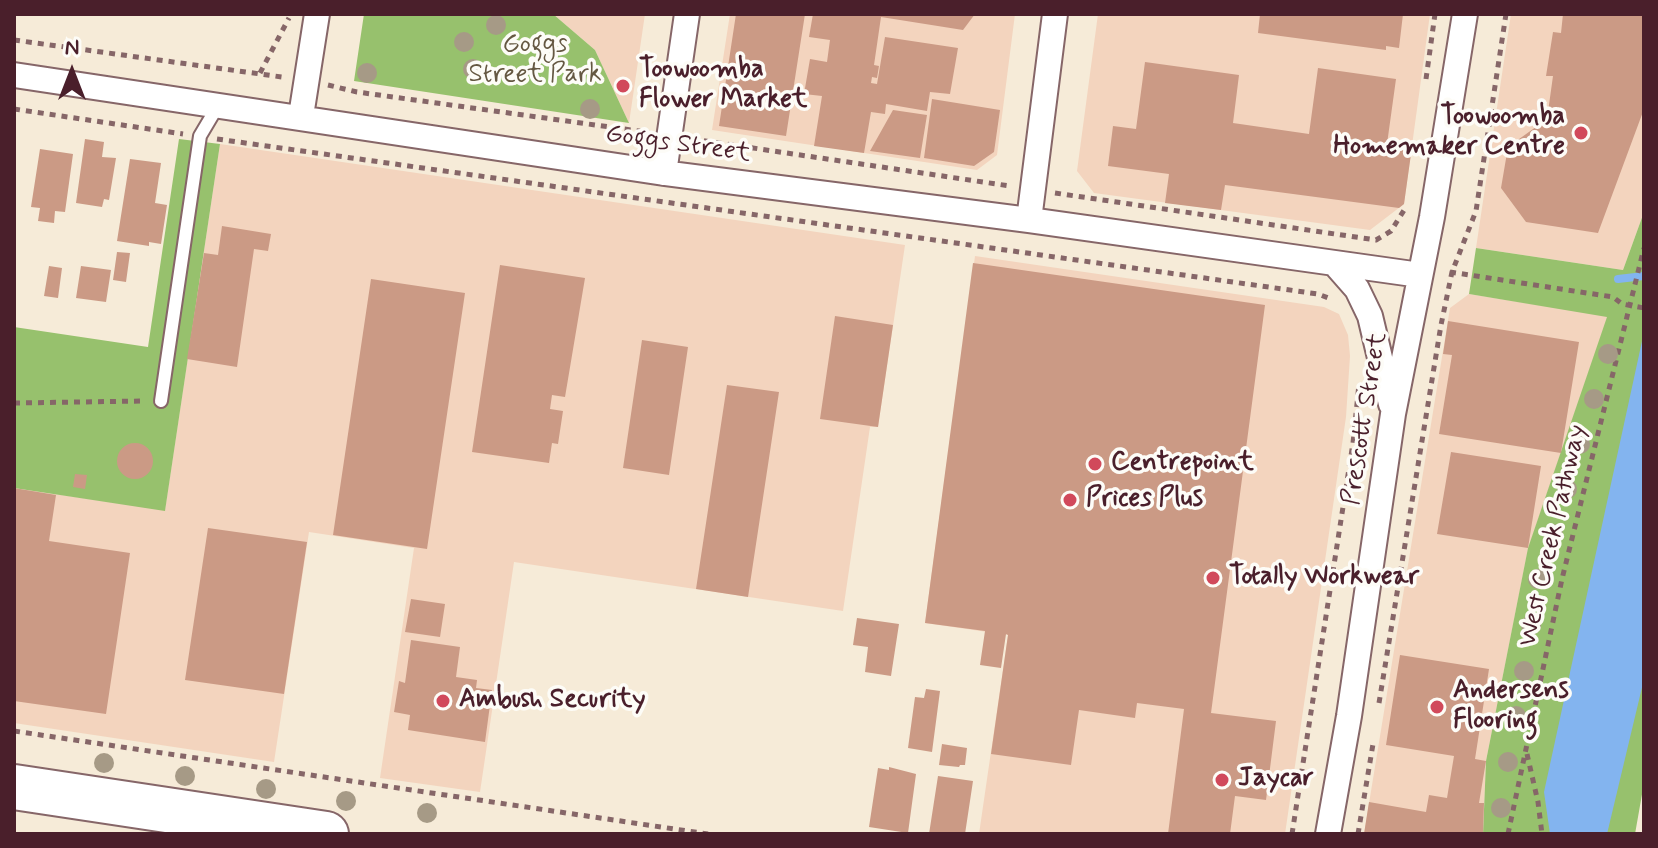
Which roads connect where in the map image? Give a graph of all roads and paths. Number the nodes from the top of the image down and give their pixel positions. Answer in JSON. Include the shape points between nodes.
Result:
{"nodes":[{"id":1,"x":291,"y":14,"type":"edge"},
{"id":2,"x":317,"y":14,"type":"edge"},
{"id":3,"x":687,"y":14,"type":"edge"},
{"id":4,"x":1055,"y":14,"type":"edge"},
{"id":5,"x":1465,"y":14,"type":"edge"},
{"id":6,"x":1506,"y":14,"type":"edge"},
{"id":7,"x":14,"y":40,"type":"edge"},
{"id":8,"x":260,"y":73,"type":"junction"},
{"id":9,"x":14,"y":75,"type":"edge"},
{"id":10,"x":306,"y":80,"type":"junction"},
{"id":11,"x":219,"y":104,"type":"junction"},
{"id":12,"x":14,"y":109,"type":"edge"},
{"id":13,"x":301,"y":116,"type":"junction"},
{"id":14,"x":670,"y":135,"type":"junction"},
{"id":15,"x":200,"y":136,"type":"junction"},
{"id":16,"x":664,"y":173,"type":"junction"},
{"id":17,"x":1033,"y":190,"type":"junction"},
{"id":18,"x":1029,"y":220,"type":"junction"},
{"id":19,"x":1391,"y":231,"type":"dead end"},
{"id":20,"x":1644,"y":248,"type":"edge"},
{"id":21,"x":1335,"y":264,"type":"junction"},
{"id":22,"x":1452,"y":272,"type":"junction"},
{"id":23,"x":1420,"y":275,"type":"junction"},
{"id":24,"x":1630,"y":306,"type":"junction"},
{"id":25,"x":1341,"y":308,"type":"dead end"},
{"id":26,"x":1643,"y":308,"type":"edge"},
{"id":27,"x":1358,"y":371,"type":"dead end"},
{"id":28,"x":161,"y":401,"type":"joint"},
{"id":29,"x":14,"y":403,"type":"edge"},
{"id":30,"x":1393,"y":414,"type":"junction"},
{"id":31,"x":1378,"y":711,"type":"dead end"},
{"id":32,"x":14,"y":731,"type":"edge"},
{"id":33,"x":1373,"y":741,"type":"dead end"},
{"id":34,"x":1526,"y":749,"type":"junction"},
{"id":35,"x":14,"y":787,"type":"edge"},
{"id":36,"x":326,"y":834,"type":"edge"},
{"id":37,"x":708,"y":834,"type":"edge"},
{"id":38,"x":1292,"y":834,"type":"edge"},
{"id":39,"x":1328,"y":834,"type":"edge"},
{"id":40,"x":1358,"y":834,"type":"edge"},
{"id":41,"x":1508,"y":834,"type":"edge"},
{"id":42,"x":1542,"y":834,"type":"edge"}],
"edges":[{"from":1,"to":8,"type":"path"},
{"from":2,"to":10,"type":"street"},
{"from":3,"to":14,"type":"street"},
{"from":4,"to":17,"type":"street"},
{"from":5,"to":23,"type":"street","name":"Prescott Street"},
{"from":6,"to":22,"type":"path","via":[[1476,211]]},
{"from":7,"to":8,"type":"path"},
{"from":8,"to":10,"type":"path"},
{"from":9,"to":11,"type":"street","name":"Goggs Street"},
{"from":10,"to":13,"type":"street"},
{"from":10,"to":14,"type":"path","via":[[357,92]]},
{"from":11,"to":13,"type":"street","name":"Goggs Street"},
{"from":11,"to":15,"type":"lane"},
{"from":12,"to":15,"type":"path"},
{"from":13,"to":16,"type":"street","name":"Goggs Street"},
{"from":14,"to":16,"type":"street"},
{"from":14,"to":17,"type":"path"},
{"from":15,"to":25,"type":"path","via":[[1318,294]]},
{"from":15,"to":28,"type":"lane"},
{"from":16,"to":18,"type":"street","name":"Goggs Street"},
{"from":17,"to":18,"type":"street"},
{"from":17,"to":19,"type":"path","via":[[1376,240]]},
{"from":18,"to":21,"type":"street","name":"Goggs Street"},
{"from":20,"to":24,"type":"path","name":"West Creek Pathway"},
{"from":21,"to":23,"type":"street","name":"Goggs Street"},
{"from":21,"to":30,"type":"street","via":[[1357,289],[1370,316]]},
{"from":22,"to":24,"type":"path","via":[[1613,297]]},
{"from":22,"to":31,"type":"path"},
{"from":23,"to":30,"type":"street","name":"Prescott Street"},
{"from":24,"to":26,"type":"path"},
{"from":24,"to":34,"type":"path","name":"West Creek Pathway"},
{"from":27,"to":38,"type":"path","via":[[1353,443]]},
{"from":28,"to":29,"type":"path"},
{"from":30,"to":39,"type":"street","name":"Prescott Street"},
{"from":32,"to":37,"type":"path"},
{"from":33,"to":40,"type":"path"},
{"from":34,"to":41,"type":"path"},
{"from":34,"to":42,"type":"path","name":"West Creek Pathway"},
{"from":35,"to":36,"type":"highway"}]}
